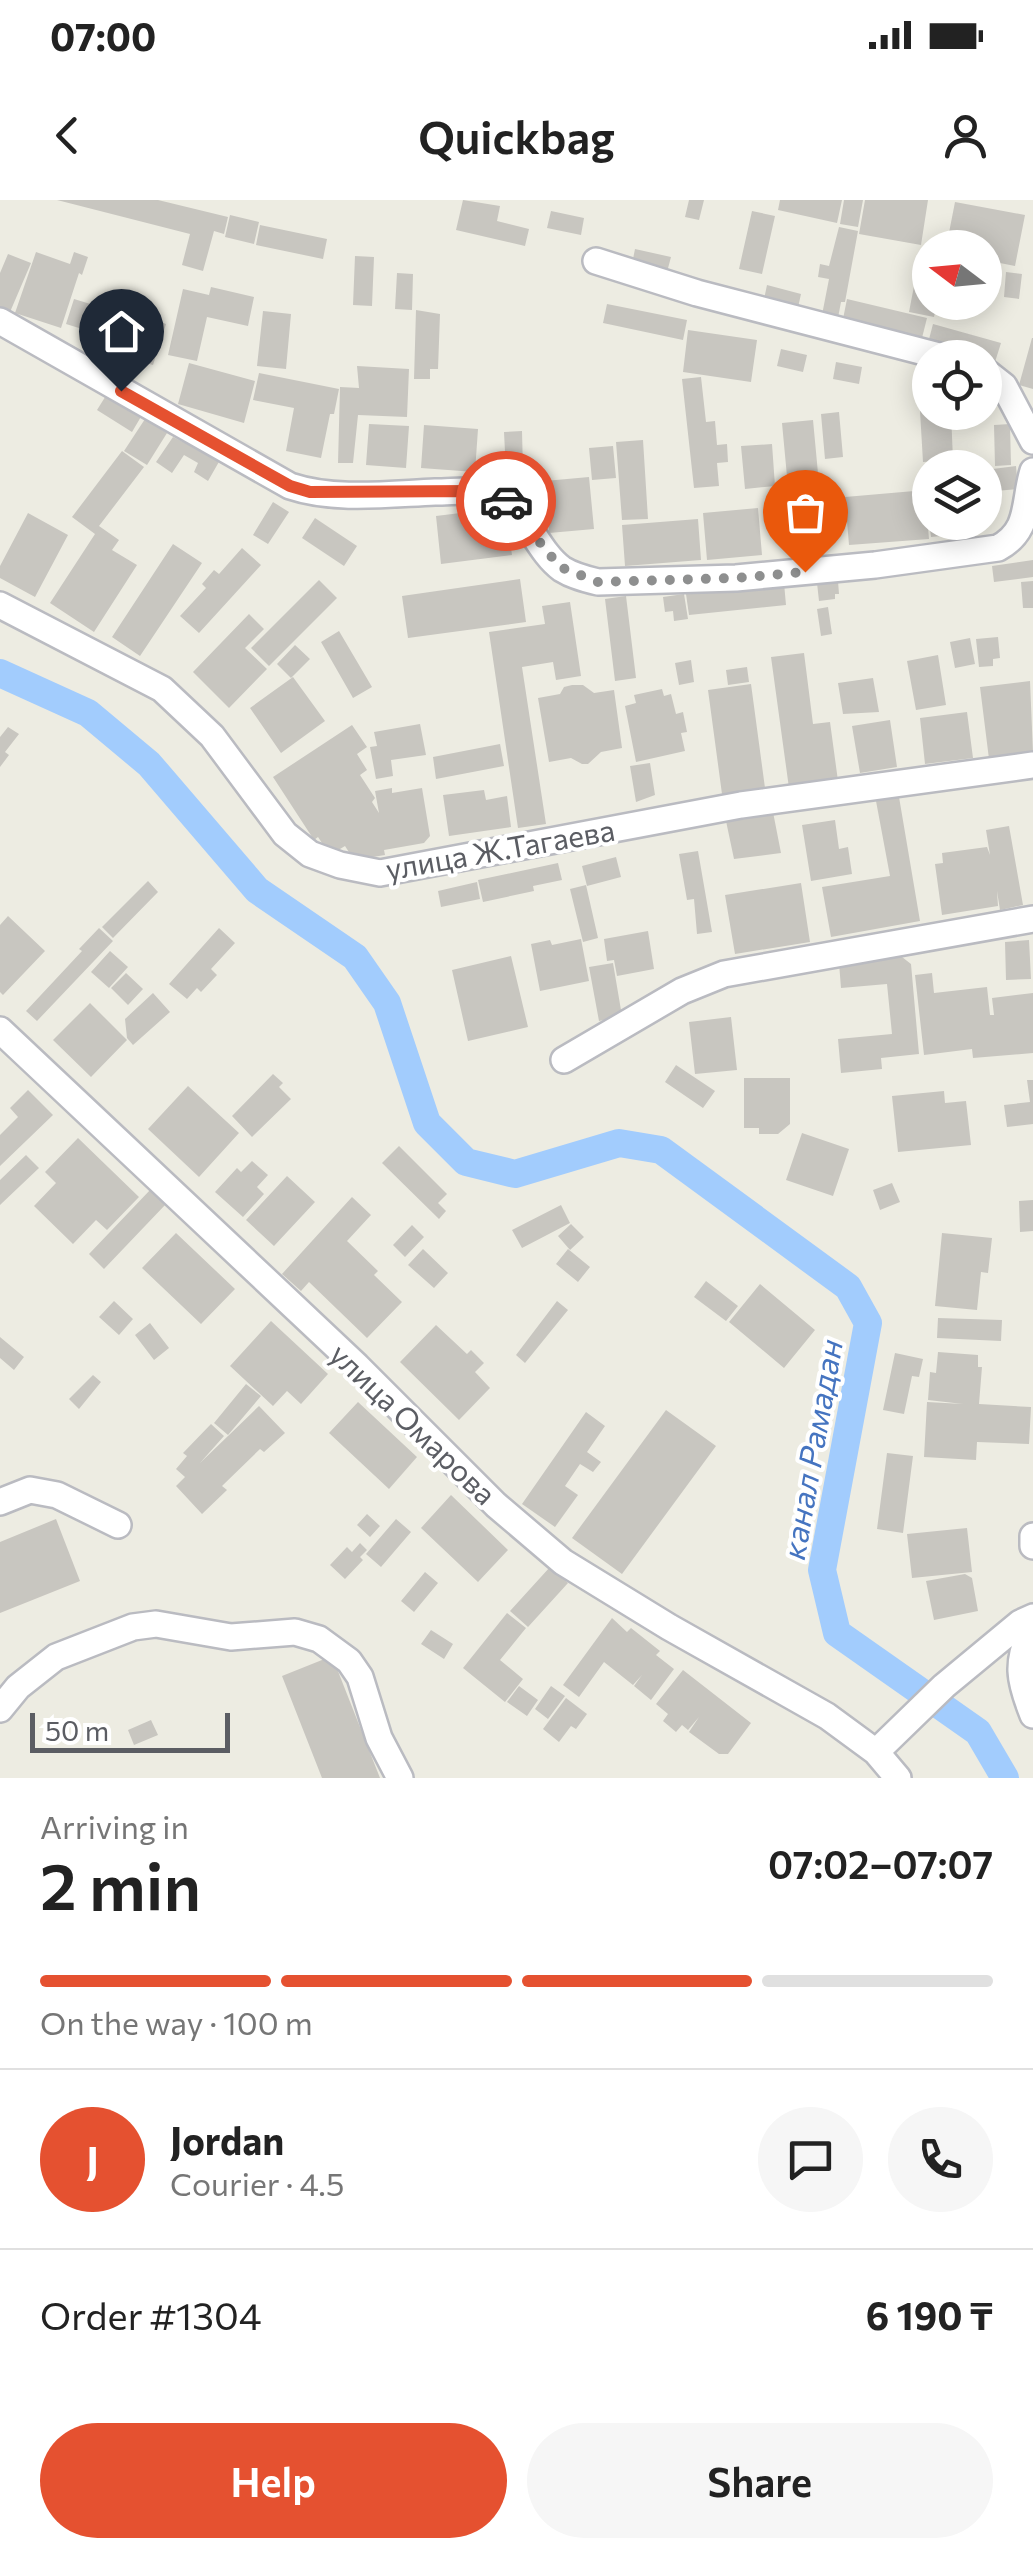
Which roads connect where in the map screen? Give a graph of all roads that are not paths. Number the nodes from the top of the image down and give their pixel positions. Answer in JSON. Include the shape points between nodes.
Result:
{"nodes":[{"id":1,"x":596,"y":262,"type":"dead end"},
{"id":2,"x":0,"y":321,"type":"edge"},
{"id":3,"x":912,"y":349,"type":"edge"},
{"id":4,"x":1002,"y":384,"type":"edge"},
{"id":5,"x":1033,"y":441,"type":"edge"},
{"id":6,"x":1033,"y":471,"type":"edge"},
{"id":7,"x":0,"y":604,"type":"edge"},
{"id":8,"x":1033,"y":765,"type":"edge"},
{"id":9,"x":1033,"y":918,"type":"edge"},
{"id":10,"x":0,"y":1030,"type":"edge"},
{"id":11,"x":564,"y":1060,"type":"dead end"},
{"id":12,"x":0,"y":1502,"type":"edge"},
{"id":13,"x":118,"y":1525,"type":"dead end"},
{"id":14,"x":1033,"y":1536,"type":"edge"},
{"id":15,"x":1033,"y":1546,"type":"edge"},
{"id":16,"x":1033,"y":1616,"type":"edge"},
{"id":17,"x":1033,"y":1627,"type":"edge"},
{"id":18,"x":0,"y":1710,"type":"edge"},
{"id":19,"x":1033,"y":1715,"type":"edge"},
{"id":20,"x":876,"y":1752,"type":"junction"},
{"id":21,"x":400,"y":1778,"type":"edge"},
{"id":22,"x":898,"y":1778,"type":"edge"}],
"edges":[{"from":1,"to":3,"type":"street"},
{"from":2,"to":6,"type":"street","via":[[290,486],[327,494],[472,491],[500,497],[560,567],[598,582],[753,577],[998,548],[1022,526]]},
{"from":4,"to":5,"type":"street"},
{"from":7,"to":8,"type":"street","name":"улица Ж.Тагаева","via":[[162,689],[212,736],[286,834],[310,854],[380,873],[740,805]]},
{"from":9,"to":11,"type":"street","via":[[724,974]]},
{"from":10,"to":20,"type":"street","name":"улица Омарова","via":[[563,1562],[827,1716]]},
{"from":12,"to":13,"type":"street","via":[[30,1490],[57,1495]]},
{"from":14,"to":15,"type":"street"},
{"from":16,"to":20,"type":"street","via":[[944,1686]]},
{"from":17,"to":19,"type":"street","via":[[1020,1660],[1020,1682]]},
{"from":18,"to":21,"type":"street","via":[[56,1657],[133,1627],[156,1624],[230,1637],[295,1632],[336,1649],[360,1677]]},
{"from":20,"to":22,"type":"street","name":"улица Омарова"}]}
